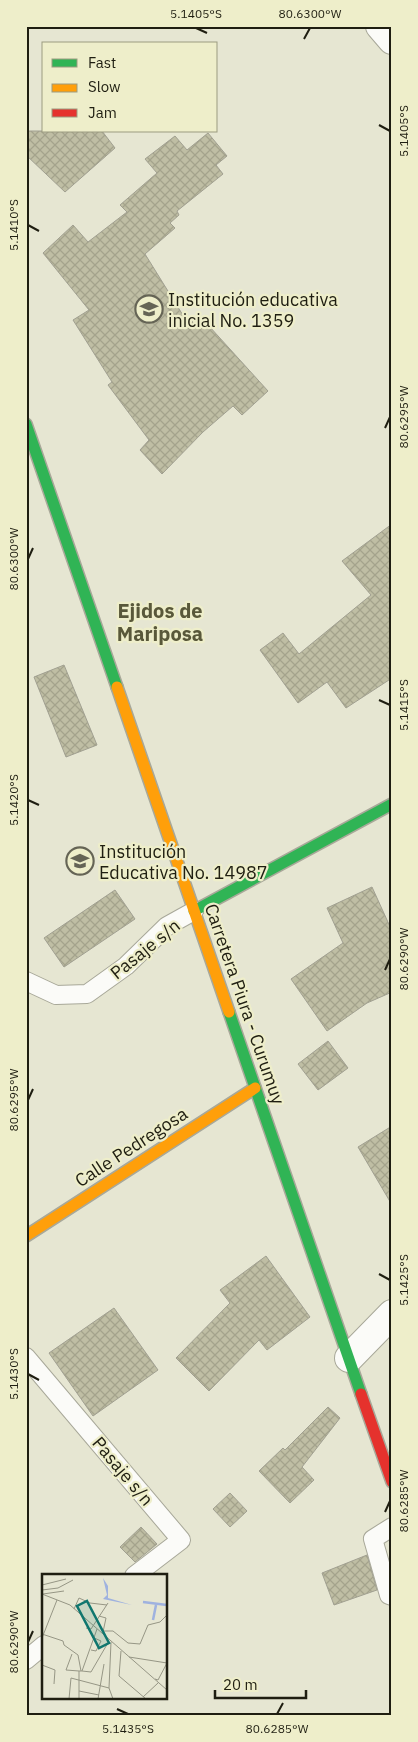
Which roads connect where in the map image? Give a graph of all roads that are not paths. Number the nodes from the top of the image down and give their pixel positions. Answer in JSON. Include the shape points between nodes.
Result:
{"nodes":[{"id":1,"x":380,"y":26,"type":"edge"},
{"id":2,"x":392,"y":40,"type":"edge"},
{"id":3,"x":26,"y":424,"type":"edge"},
{"id":4,"x":392,"y":804,"type":"edge"},
{"id":5,"x":194,"y":911,"type":"junction"},
{"id":6,"x":26,"y":981,"type":"edge"},
{"id":7,"x":255,"y":1088,"type":"junction"},
{"id":8,"x":26,"y":1236,"type":"edge"},
{"id":9,"x":392,"y":1314,"type":"edge"},
{"id":10,"x":26,"y":1357,"type":"edge"},
{"id":11,"x":349,"y":1358,"type":"junction"},
{"id":12,"x":392,"y":1482,"type":"edge"},
{"id":13,"x":392,"y":1527,"type":"edge"},
{"id":14,"x":137,"y":1574,"type":"edge"},
{"id":15,"x":392,"y":1596,"type":"edge"},
{"id":16,"x":42,"y":1647,"type":"edge"},
{"id":17,"x":26,"y":1660,"type":"edge"}],
"edges":[{"from":1,"to":2,"type":"street"},
{"from":3,"to":5,"type":"main road","name":"Carretera Piura - Curumuy"},
{"from":4,"to":5,"type":"main road","name":"Pasaje s/n"},
{"from":5,"to":6,"type":"lane","name":"Pasaje s/n","via":[[167,926],[126,966],[87,994],[56,994]]},
{"from":5,"to":7,"type":"main road","name":"Carretera Piura - Curumuy"},
{"from":7,"to":8,"type":"main road","name":"Calle Pedregosa"},
{"from":7,"to":11,"type":"main road","name":"Carretera Piura - Curumuy"},
{"from":9,"to":11,"type":"street"},
{"from":10,"to":14,"type":"lane","name":"Pasaje s/n","via":[[181,1540]]},
{"from":11,"to":12,"type":"main road","name":"Carretera Piura - Curumuy"},
{"from":13,"to":15,"type":"lane","via":[[373,1539],[389,1595]]},
{"from":16,"to":17,"type":"lane"}]}
